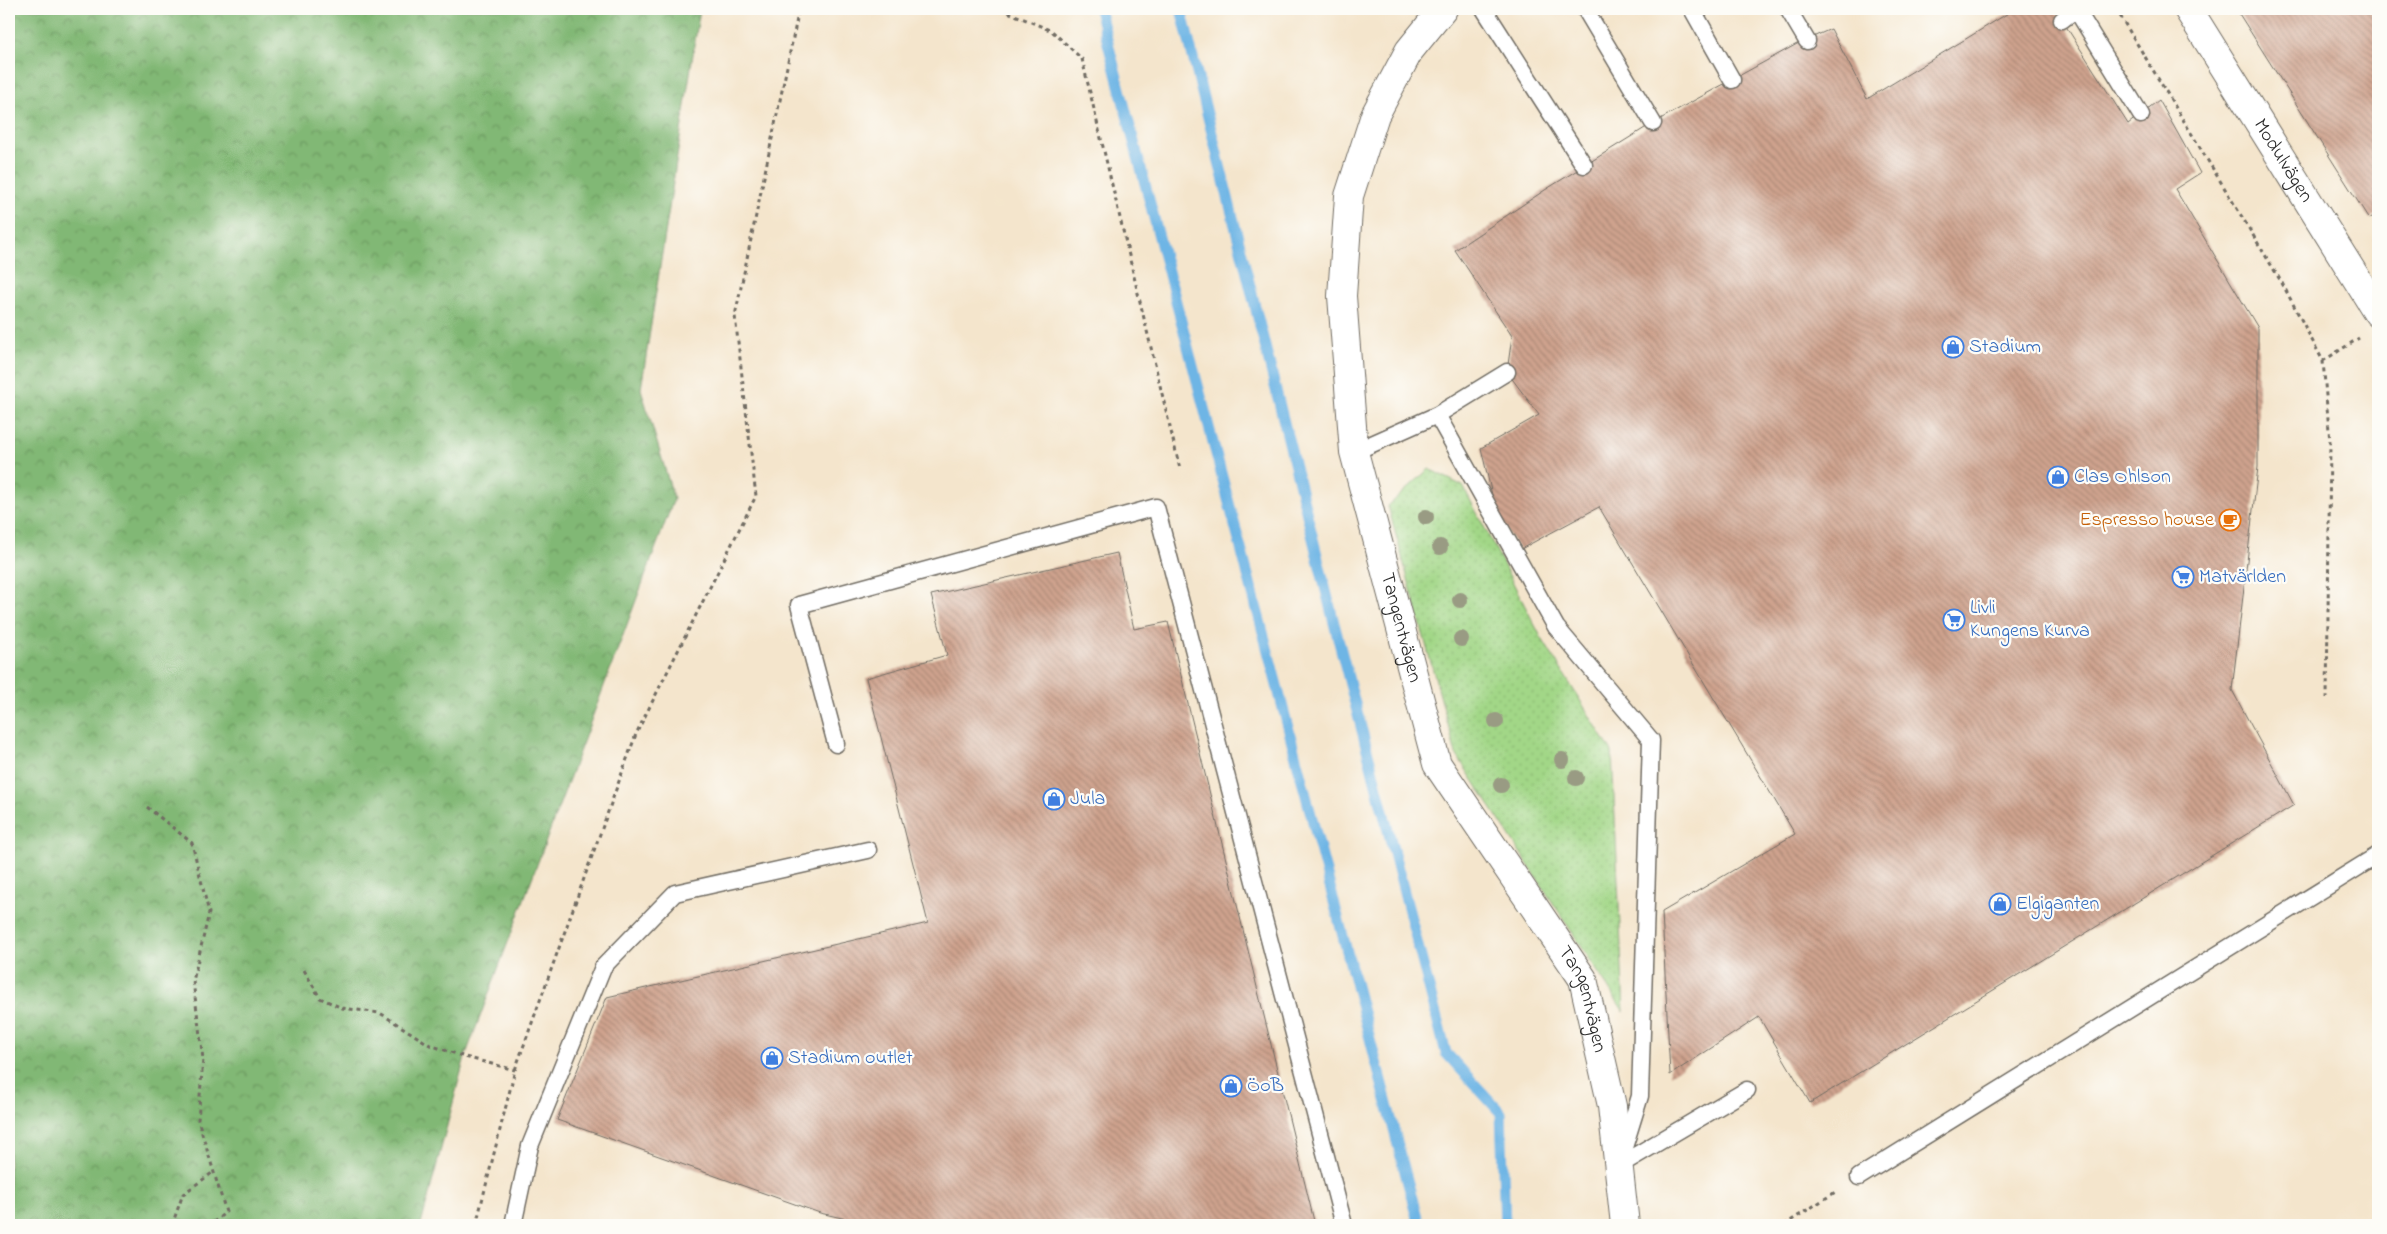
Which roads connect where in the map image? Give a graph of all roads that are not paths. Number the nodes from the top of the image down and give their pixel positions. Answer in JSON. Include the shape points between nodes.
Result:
{"nodes":[{"id":1,"x":1443,"y":9,"type":"edge"},
{"id":2,"x":1484,"y":9,"type":"edge"},
{"id":3,"x":1584,"y":9,"type":"edge"},
{"id":4,"x":1692,"y":9,"type":"edge"},
{"id":5,"x":1788,"y":9,"type":"edge"},
{"id":6,"x":2076,"y":9,"type":"edge"},
{"id":7,"x":2188,"y":9,"type":"edge"},
{"id":8,"x":2062,"y":20,"type":"dead end"},
{"id":9,"x":1807,"y":41,"type":"dead end"},
{"id":10,"x":1732,"y":80,"type":"dead end"},
{"id":11,"x":2141,"y":114,"type":"dead end"},
{"id":12,"x":1653,"y":123,"type":"dead end"},
{"id":13,"x":1584,"y":165,"type":"dead end"},
{"id":14,"x":2378,"y":313,"type":"edge"},
{"id":15,"x":1507,"y":372,"type":"dead end"},
{"id":16,"x":1437,"y":415,"type":"junction"},
{"id":17,"x":1354,"y":452,"type":"junction"},
{"id":18,"x":836,"y":744,"type":"dead end"},
{"id":19,"x":868,"y":850,"type":"dead end"},
{"id":20,"x":2378,"y":855,"type":"edge"},
{"id":21,"x":1747,"y":1090,"type":"dead end"},
{"id":22,"x":1618,"y":1166,"type":"junction"},
{"id":23,"x":1859,"y":1177,"type":"road end"},
{"id":24,"x":513,"y":1225,"type":"edge"},
{"id":25,"x":1344,"y":1225,"type":"edge"},
{"id":26,"x":1625,"y":1225,"type":"edge"}],
"edges":[{"from":1,"to":17,"type":"street","name":"Tangentvägen","via":[[1409,52],[1375,115],[1349,196],[1342,296]]},
{"from":2,"to":13,"type":"lane"},
{"from":3,"to":12,"type":"lane"},
{"from":4,"to":10,"type":"lane"},
{"from":5,"to":9,"type":"lane"},
{"from":6,"to":8,"type":"lane"},
{"from":6,"to":11,"type":"lane"},
{"from":7,"to":14,"type":"street","name":"Modulvägen"},
{"from":15,"to":16,"type":"lane"},
{"from":16,"to":17,"type":"lane"},
{"from":16,"to":22,"type":"lane","via":[[1556,627],[1651,740],[1640,1096]]},
{"from":17,"to":22,"type":"street","name":"Tangentvägen","via":[[1437,764],[1583,979],[1612,1106]]},
{"from":18,"to":25,"type":"lane","via":[[799,605],[1156,506]]},
{"from":19,"to":24,"type":"lane","via":[[675,893],[603,967],[530,1146]]},
{"from":20,"to":23,"type":"lane"},
{"from":21,"to":22,"type":"lane"},
{"from":22,"to":26,"type":"street","name":"Tangentvägen"}]}
